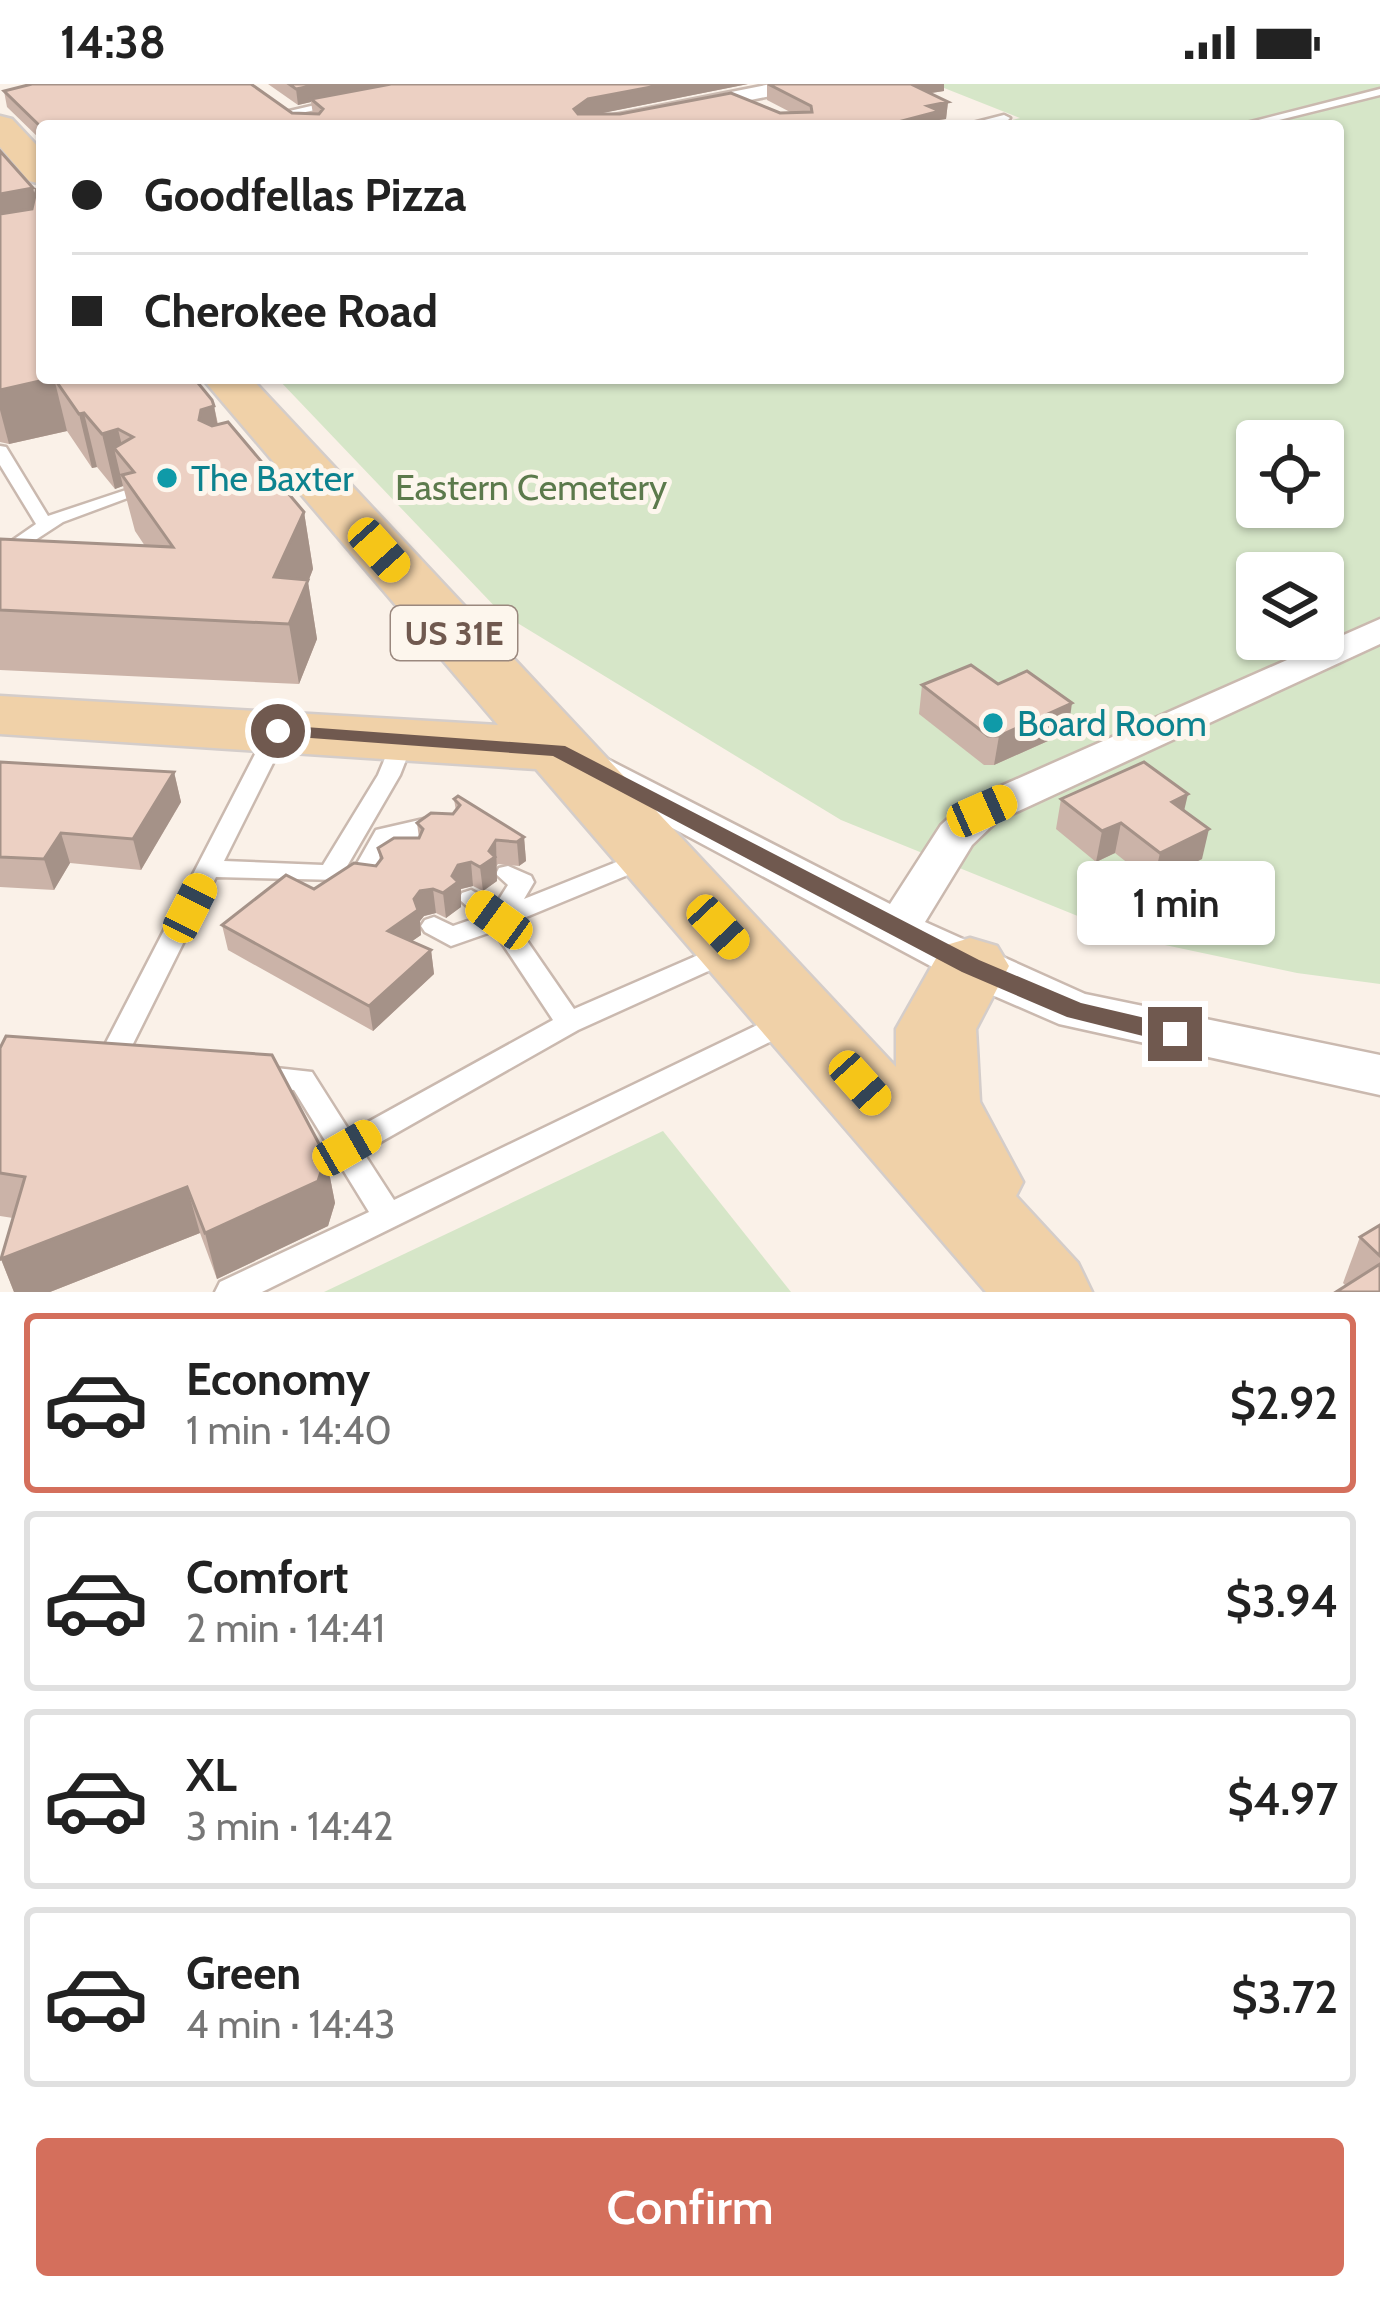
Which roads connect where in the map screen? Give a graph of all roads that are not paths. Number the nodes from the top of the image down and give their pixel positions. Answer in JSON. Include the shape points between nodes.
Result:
{"nodes":[{"id":1,"x":704,"y":84,"type":"edge"},
{"id":2,"x":801,"y":84,"type":"edge"},
{"id":3,"x":1380,"y":92,"type":"edge"},
{"id":4,"x":733,"y":98,"type":"junction"},
{"id":5,"x":358,"y":100,"type":"edge"},
{"id":6,"x":283,"y":107,"type":"joint"},
{"id":7,"x":763,"y":110,"type":"edge"},
{"id":8,"x":1004,"y":118,"type":"dead end"},
{"id":9,"x":302,"y":120,"type":"edge"},
{"id":10,"x":620,"y":120,"type":"edge"},
{"id":11,"x":995,"y":120,"type":"edge"},
{"id":12,"x":1266,"y":120,"type":"edge"},
{"id":13,"x":0,"y":126,"type":"edge"},
{"id":14,"x":36,"y":166,"type":"edge"},
{"id":15,"x":230,"y":384,"type":"edge"},
{"id":16,"x":0,"y":451,"type":"edge"},
{"id":17,"x":132,"y":493,"type":"edge"},
{"id":18,"x":45,"y":525,"type":"junction"},
{"id":19,"x":0,"y":557,"type":"edge"},
{"id":20,"x":1380,"y":630,"type":"edge"},
{"id":21,"x":0,"y":715,"type":"edge"},
{"id":22,"x":278,"y":731,"type":"junction"},
{"id":23,"x":404,"y":736,"type":"junction"},
{"id":24,"x":557,"y":750,"type":"junction"},
{"id":25,"x":361,"y":823,"type":"junction"},
{"id":26,"x":446,"y":830,"type":"edge"},
{"id":27,"x":384,"y":835,"type":"junction"},
{"id":28,"x":410,"y":854,"type":"edge"},
{"id":29,"x":650,"y":857,"type":"junction"},
{"id":30,"x":210,"y":868,"type":"junction"},
{"id":31,"x":508,"y":874,"type":"dead end"},
{"id":32,"x":370,"y":880,"type":"edge"},
{"id":33,"x":471,"y":899,"type":"dead end"},
{"id":34,"x":499,"y":920,"type":"junction"},
{"id":35,"x":434,"y":926,"type":"dead end"},
{"id":36,"x":898,"y":928,"type":"junction"},
{"id":37,"x":738,"y":948,"type":"junction"},
{"id":38,"x":970,"y":966,"type":"junction"},
{"id":39,"x":800,"y":1016,"type":"junction"},
{"id":40,"x":569,"y":1023,"type":"junction"},
{"id":41,"x":108,"y":1066,"type":"edge"},
{"id":42,"x":1380,"y":1075,"type":"edge"},
{"id":43,"x":237,"y":1076,"type":"edge"},
{"id":44,"x":347,"y":1148,"type":"junction"},
{"id":45,"x":388,"y":1217,"type":"junction"},
{"id":46,"x":1030,"y":1273,"type":"edge"},
{"id":47,"x":231,"y":1292,"type":"edge"}],
"edges":[{"from":1,"to":4,"type":"street"},
{"from":2,"to":4,"type":"street"},
{"from":3,"to":12,"type":"lane"},
{"from":4,"to":7,"type":"street"},
{"from":4,"to":10,"type":"street"},
{"from":5,"to":6,"type":"lane"},
{"from":6,"to":9,"type":"street"},
{"from":8,"to":11,"type":"lane"},
{"from":13,"to":14,"type":"main road"},
{"from":15,"to":24,"type":"main road","number":"US 31E","via":[[285,455]]},
{"from":16,"to":18,"type":"lane"},
{"from":17,"to":18,"type":"lane"},
{"from":18,"to":19,"type":"lane"},
{"from":20,"to":36,"type":"street","via":[[982,811],[956,836]]},
{"from":21,"to":22,"type":"main road"},
{"from":22,"to":23,"type":"main road"},
{"from":22,"to":30,"type":"lane"},
{"from":23,"to":24,"type":"main road"},
{"from":23,"to":25,"type":"lane"},
{"from":24,"to":29,"type":"main road","number":"US 31E"},
{"from":24,"to":36,"type":"street"},
{"from":25,"to":27,"type":"lane"},
{"from":25,"to":30,"type":"lane","via":[[330,874]]},
{"from":26,"to":27,"type":"lane","via":[[437,824]]},
{"from":27,"to":28,"type":"lane"},
{"from":27,"to":32,"type":"lane","via":[[363,874]]},
{"from":29,"to":34,"type":"lane"},
{"from":29,"to":37,"type":"main road","number":"US 31E"},
{"from":30,"to":41,"type":"lane"},
{"from":31,"to":34,"type":"lane","via":[[522,882]]},
{"from":33,"to":34,"type":"lane"},
{"from":34,"to":35,"type":"lane","via":[[451,937]]},
{"from":34,"to":40,"type":"lane"},
{"from":36,"to":38,"type":"street"},
{"from":37,"to":39,"type":"main road","number":"US 31E"},
{"from":37,"to":40,"type":"lane"},
{"from":38,"to":42,"type":"street","via":[[1076,1011]]},
{"from":38,"to":46,"type":"main road","via":[[936,1029],[938,1103]]},
{"from":39,"to":45,"type":"lane"},
{"from":39,"to":46,"type":"main road","number":"US 31E"},
{"from":40,"to":44,"type":"lane"},
{"from":43,"to":44,"type":"lane","via":[[302,1080]]},
{"from":44,"to":45,"type":"lane"},
{"from":45,"to":47,"type":"lane"}]}
